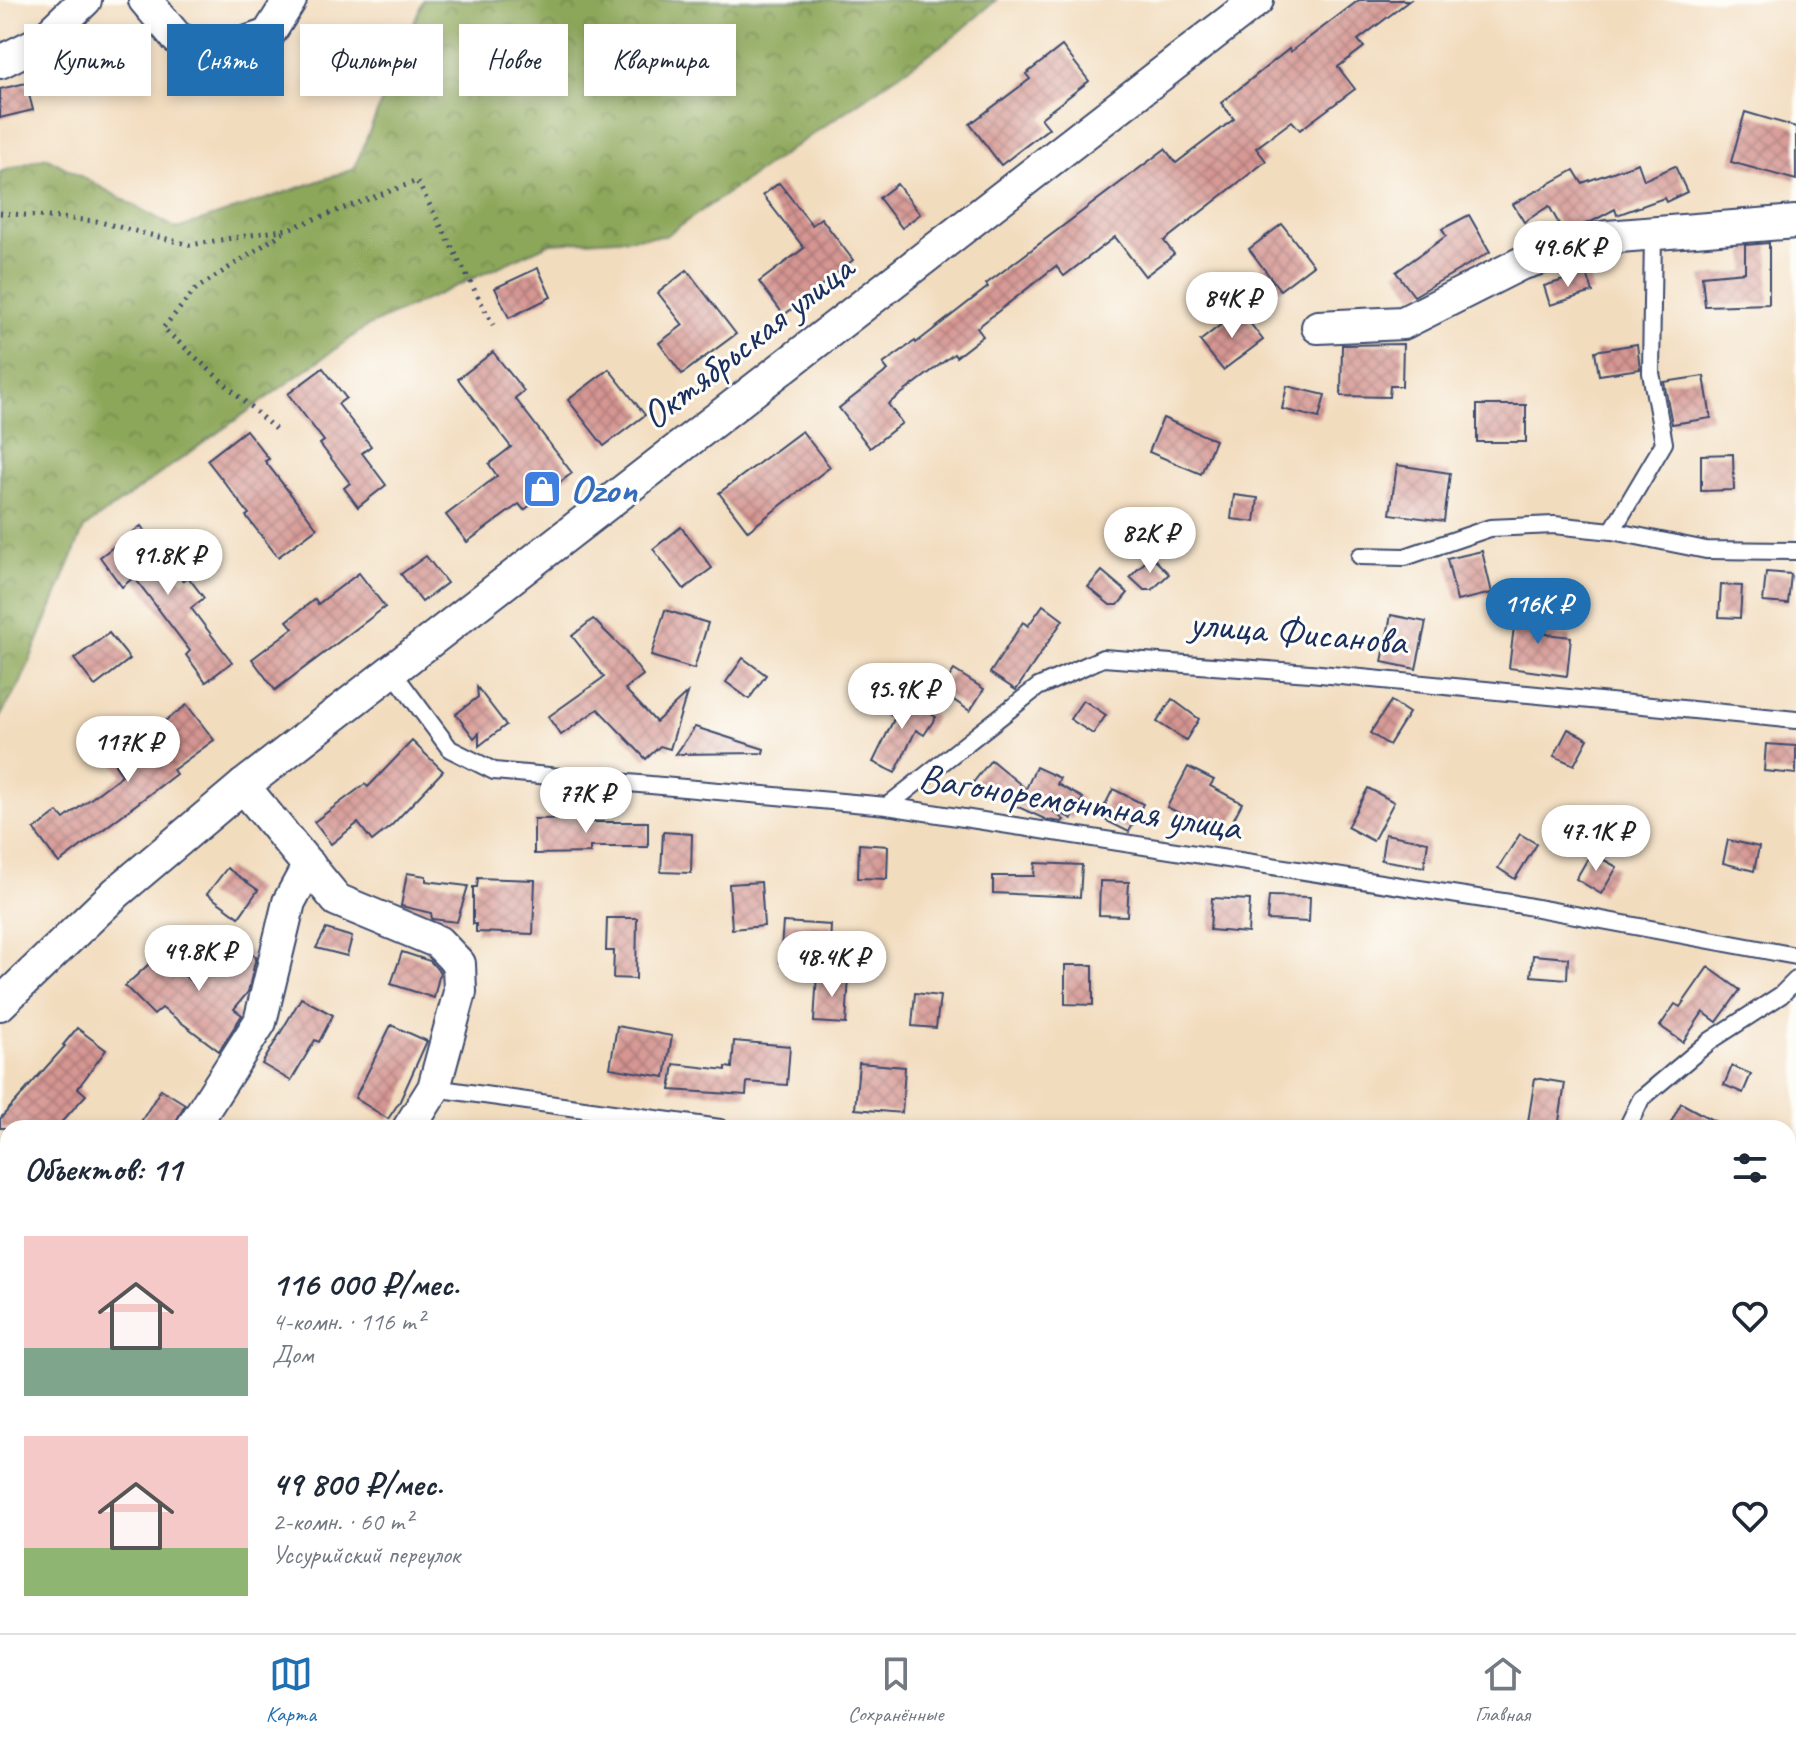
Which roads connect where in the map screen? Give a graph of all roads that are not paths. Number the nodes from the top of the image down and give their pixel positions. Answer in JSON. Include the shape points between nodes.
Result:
{"nodes":[{"id":1,"x":85,"y":0,"type":"edge"},
{"id":2,"x":145,"y":0,"type":"edge"},
{"id":3,"x":290,"y":0,"type":"edge"},
{"id":4,"x":1257,"y":0,"type":"edge"},
{"id":5,"x":0,"y":62,"type":"edge"},
{"id":6,"x":1796,"y":222,"type":"edge"},
{"id":7,"x":1653,"y":233,"type":"junction"},
{"id":8,"x":1318,"y":327,"type":"dead end"},
{"id":9,"x":1612,"y":531,"type":"junction"},
{"id":10,"x":1796,"y":551,"type":"edge"},
{"id":11,"x":1360,"y":556,"type":"dead end"},
{"id":12,"x":392,"y":671,"type":"junction"},
{"id":13,"x":1796,"y":720,"type":"edge"},
{"id":14,"x":243,"y":786,"type":"junction"},
{"id":15,"x":887,"y":806,"type":"junction"},
{"id":16,"x":309,"y":865,"type":"junction"},
{"id":17,"x":1796,"y":956,"type":"edge"},
{"id":18,"x":1796,"y":980,"type":"edge"},
{"id":19,"x":0,"y":1004,"type":"edge"},
{"id":20,"x":434,"y":1088,"type":"junction"},
{"id":21,"x":197,"y":1120,"type":"edge"},
{"id":22,"x":414,"y":1120,"type":"edge"},
{"id":23,"x":663,"y":1120,"type":"edge"},
{"id":24,"x":1631,"y":1120,"type":"edge"}],
"edges":[{"from":1,"to":5,"type":"street","via":[[42,41]]},
{"from":2,"to":3,"type":"street","via":[[177,38],[213,54],[268,35]]},
{"from":4,"to":12,"type":"street","name":"Октябрьская улица"},
{"from":6,"to":7,"type":"street"},
{"from":7,"to":8,"type":"street","via":[[1607,237],[1520,264],[1403,323]]},
{"from":7,"to":9,"type":"lane","via":[[1651,373],[1664,443]]},
{"from":9,"to":10,"type":"lane","via":[[1706,550]]},
{"from":9,"to":11,"type":"lane","via":[[1554,525],[1490,528],[1405,557]]},
{"from":12,"to":14,"type":"street","name":"Октябрьская улица"},
{"from":12,"to":15,"type":"lane","name":"Вагоноремонтная улица","via":[[450,749],[494,771]]},
{"from":13,"to":15,"type":"lane","name":"улица Фисанова","via":[[1103,658],[1038,687]]},
{"from":14,"to":16,"type":"street"},
{"from":14,"to":19,"type":"street","name":"Октябрьская улица","via":[[116,893]]},
{"from":15,"to":17,"type":"lane","name":"Вагоноремонтная улица","via":[[1516,904]]},
{"from":16,"to":20,"type":"street","via":[[337,900],[438,942],[459,964],[460,992]]},
{"from":16,"to":21,"type":"street","via":[[289,902],[260,1022]]},
{"from":18,"to":24,"type":"lane","via":[[1641,1099]]},
{"from":20,"to":22,"type":"street"},
{"from":20,"to":23,"type":"lane"}]}
